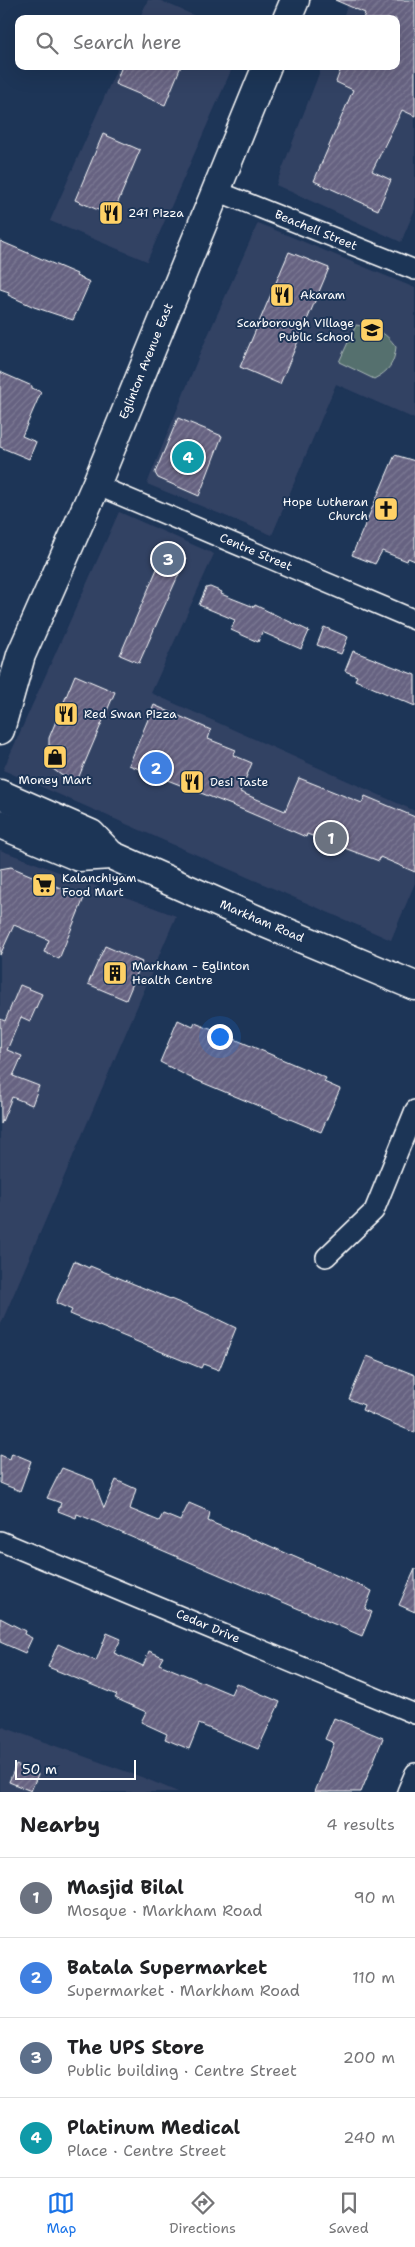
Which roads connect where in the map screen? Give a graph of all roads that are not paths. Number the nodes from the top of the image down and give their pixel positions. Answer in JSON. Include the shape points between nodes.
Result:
{"nodes":[{"id":1,"x":295,"y":0,"type":"edge"},
{"id":2,"x":289,"y":15,"type":"edge"},
{"id":3,"x":265,"y":70,"type":"edge"},
{"id":4,"x":217,"y":191,"type":"junction"},
{"id":5,"x":415,"y":270,"type":"edge"},
{"id":6,"x":96,"y":485,"type":"junction"},
{"id":7,"x":415,"y":620,"type":"edge"},
{"id":8,"x":21,"y":655,"type":"junction"},
{"id":9,"x":0,"y":686,"type":"edge"},
{"id":10,"x":0,"y":730,"type":"edge"},
{"id":11,"x":0,"y":794,"type":"edge"},
{"id":12,"x":0,"y":824,"type":"edge"},
{"id":13,"x":111,"y":855,"type":"junction"},
{"id":14,"x":415,"y":986,"type":"edge"},
{"id":15,"x":415,"y":1110,"type":"edge"},
{"id":16,"x":326,"y":1257,"type":"dead end"},
{"id":17,"x":0,"y":1541,"type":"edge"},
{"id":18,"x":415,"y":1714,"type":"edge"},
{"id":19,"x":415,"y":1773,"type":"edge"},
{"id":20,"x":407,"y":1792,"type":"edge"}],
"edges":[{"from":1,"to":2,"type":"main road"},
{"from":3,"to":4,"type":"main road","name":"Eglinton Avenue East"},
{"from":4,"to":5,"type":"street","name":"Beachell Street"},
{"from":4,"to":6,"type":"main road","name":"Eglinton Avenue East"},
{"from":6,"to":7,"type":"street","name":"Centre Street"},
{"from":6,"to":8,"type":"main road","name":"Eglinton Avenue East"},
{"from":8,"to":9,"type":"main road","name":"Eglinton Avenue East"},
{"from":8,"to":10,"type":"main road","name":"Eglinton Avenue East"},
{"from":11,"to":13,"type":"main road","name":"Markham Road","via":[[91,834]]},
{"from":12,"to":13,"type":"main road","name":"Markham Road","via":[[79,857]]},
{"from":13,"to":14,"type":"main road","name":"Markham Road"},
{"from":15,"to":16,"type":"street","via":[[374,1210]]},
{"from":17,"to":18,"type":"street","name":"Cedar Drive"},
{"from":19,"to":20,"type":"street"}]}
